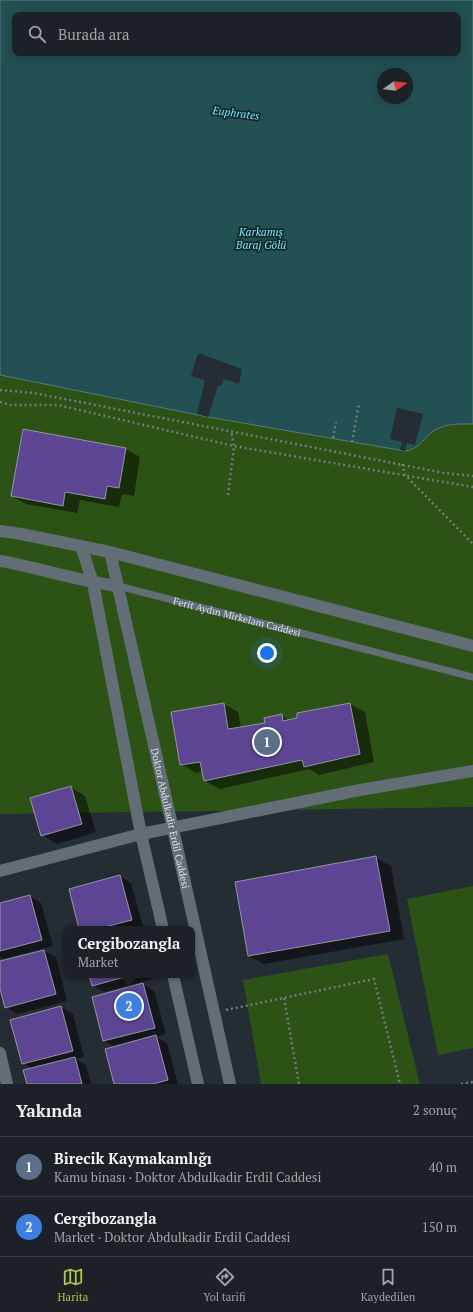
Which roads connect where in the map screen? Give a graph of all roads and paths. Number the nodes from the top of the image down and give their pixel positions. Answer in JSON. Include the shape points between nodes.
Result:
{"nodes":[{"id":1,"x":0,"y":390,"type":"edge"},
{"id":2,"x":0,"y":402,"type":"edge"},
{"id":3,"x":359,"y":404,"type":"dead end"},
{"id":4,"x":336,"y":422,"type":"dead end"},
{"id":5,"x":231,"y":431,"type":"junction"},
{"id":6,"x":333,"y":438,"type":"dead end"},
{"id":7,"x":352,"y":442,"type":"dead end"},
{"id":8,"x":234,"y":446,"type":"junction"},
{"id":9,"x":402,"y":464,"type":"junction"},
{"id":10,"x":405,"y":475,"type":"junction"},
{"id":11,"x":473,"y":476,"type":"edge"},
{"id":12,"x":473,"y":487,"type":"edge"},
{"id":13,"x":228,"y":495,"type":"dead end"},
{"id":14,"x":0,"y":531,"type":"edge"},
{"id":15,"x":473,"y":544,"type":"edge"},
{"id":16,"x":81,"y":546,"type":"junction"},
{"id":17,"x":110,"y":552,"type":"junction"},
{"id":18,"x":0,"y":561,"type":"edge"},
{"id":19,"x":93,"y":583,"type":"junction"},
{"id":20,"x":118,"y":586,"type":"junction"},
{"id":21,"x":473,"y":646,"type":"edge"},
{"id":22,"x":473,"y":677,"type":"edge"},
{"id":23,"x":473,"y":771,"type":"edge"},
{"id":24,"x":173,"y":829,"type":"junction"},
{"id":25,"x":141,"y":834,"type":"junction"},
{"id":26,"x":0,"y":871,"type":"edge"},
{"id":27,"x":162,"y":926,"type":"edge"},
{"id":28,"x":195,"y":926,"type":"edge"},
{"id":29,"x":195,"y":928,"type":"edge"},
{"id":30,"x":174,"y":978,"type":"edge"},
{"id":31,"x":284,"y":998,"type":"junction"},
{"id":32,"x":214,"y":1013,"type":"junction"},
{"id":33,"x":1,"y":1059,"type":"edge"},
{"id":34,"x":473,"y":1082,"type":"edge"},
{"id":35,"x":7,"y":1084,"type":"edge"},
{"id":36,"x":198,"y":1084,"type":"edge"},
{"id":37,"x":230,"y":1084,"type":"edge"},
{"id":38,"x":299,"y":1084,"type":"edge"},
{"id":39,"x":400,"y":1084,"type":"edge"},
{"id":40,"x":461,"y":1084,"type":"edge"}],
"edges":[{"from":1,"to":5,"type":"path","via":[[34,393]]},
{"from":2,"to":8,"type":"path","via":[[10,405],[58,405]]},
{"from":3,"to":7,"type":"path"},
{"from":4,"to":6,"type":"path"},
{"from":5,"to":8,"type":"path"},
{"from":5,"to":9,"type":"path"},
{"from":8,"to":10,"type":"path"},
{"from":8,"to":13,"type":"path"},
{"from":9,"to":10,"type":"path"},
{"from":9,"to":11,"type":"path"},
{"from":10,"to":12,"type":"path"},
{"from":10,"to":15,"type":"path"},
{"from":14,"to":16,"type":"street"},
{"from":16,"to":17,"type":"street"},
{"from":16,"to":19,"type":"street"},
{"from":17,"to":20,"type":"street","name":"Doktor Abdulkadir Erdil Caddesi"},
{"from":17,"to":21,"type":"street"},
{"from":18,"to":19,"type":"street","name":"Ferit Aydın Mirkelam Caddesi"},
{"from":19,"to":20,"type":"street","name":"Ferit Aydın Mirkelam Caddesi"},
{"from":19,"to":25,"type":"street"},
{"from":20,"to":22,"type":"lane","name":"Ferit Aydın Mirkelam Caddesi"},
{"from":20,"to":24,"type":"street","name":"Doktor Abdulkadir Erdil Caddesi"},
{"from":23,"to":24,"type":"street","via":[[360,790]]},
{"from":24,"to":25,"type":"street"},
{"from":24,"to":28,"type":"street","name":"Doktor Abdulkadir Erdil Caddesi"},
{"from":25,"to":26,"type":"street"},
{"from":25,"to":27,"type":"street"},
{"from":29,"to":32,"type":"street","name":"Doktor Abdulkadir Erdil Caddesi"},
{"from":30,"to":36,"type":"street"},
{"from":31,"to":32,"type":"path"},
{"from":31,"to":38,"type":"path"},
{"from":31,"to":39,"type":"path","via":[[374,979]]},
{"from":32,"to":37,"type":"street","name":"Doktor Abdulkadir Erdil Caddesi"},
{"from":33,"to":35,"type":"street"},
{"from":34,"to":40,"type":"path"}]}
